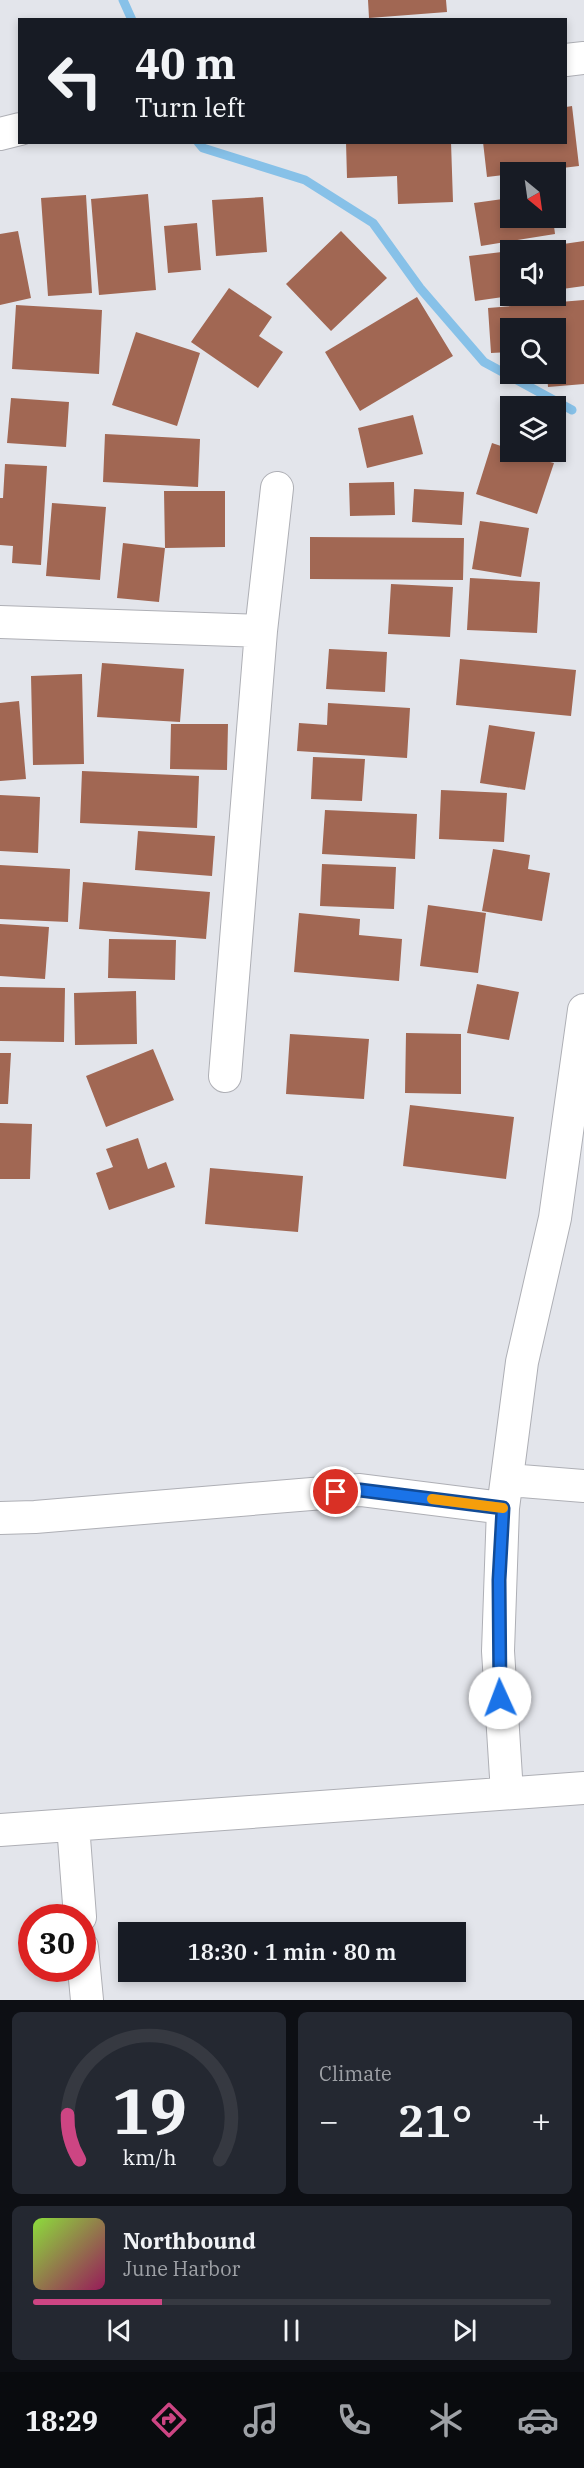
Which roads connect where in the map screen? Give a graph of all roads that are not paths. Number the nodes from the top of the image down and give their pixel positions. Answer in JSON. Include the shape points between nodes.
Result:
{"nodes":[{"id":1,"x":584,"y":58,"type":"edge"},
{"id":2,"x":567,"y":60,"type":"edge"},
{"id":3,"x":18,"y":130,"type":"edge"},
{"id":4,"x":0,"y":134,"type":"edge"},
{"id":5,"x":277,"y":489,"type":"dead end"},
{"id":6,"x":0,"y":622,"type":"edge"},
{"id":7,"x":261,"y":631,"type":"junction"},
{"id":8,"x":584,"y":1010,"type":"edge"},
{"id":9,"x":225,"y":1076,"type":"dead end"},
{"id":10,"x":584,"y":1486,"type":"edge"},
{"id":11,"x":506,"y":1494,"type":"junction"},
{"id":12,"x":0,"y":1518,"type":"edge"},
{"id":13,"x":584,"y":1788,"type":"edge"},
{"id":14,"x":507,"y":1793,"type":"junction"},
{"id":15,"x":73,"y":1825,"type":"junction"},
{"id":16,"x":0,"y":1830,"type":"edge"},
{"id":17,"x":79,"y":1904,"type":"edge"},
{"id":18,"x":85,"y":1982,"type":"edge"},
{"id":19,"x":87,"y":2000,"type":"edge"}],
"edges":[{"from":1,"to":2,"type":"street"},
{"from":3,"to":4,"type":"street"},
{"from":5,"to":7,"type":"street"},
{"from":6,"to":7,"type":"street"},
{"from":7,"to":9,"type":"street"},
{"from":8,"to":11,"type":"street","via":[[555,1218],[522,1362]]},
{"from":10,"to":11,"type":"street"},
{"from":11,"to":12,"type":"street","via":[[360,1490]]},
{"from":11,"to":14,"type":"street","via":[[498,1651]]},
{"from":13,"to":14,"type":"street"},
{"from":14,"to":15,"type":"street"},
{"from":15,"to":16,"type":"street"},
{"from":15,"to":17,"type":"street"},
{"from":18,"to":19,"type":"street"}]}
